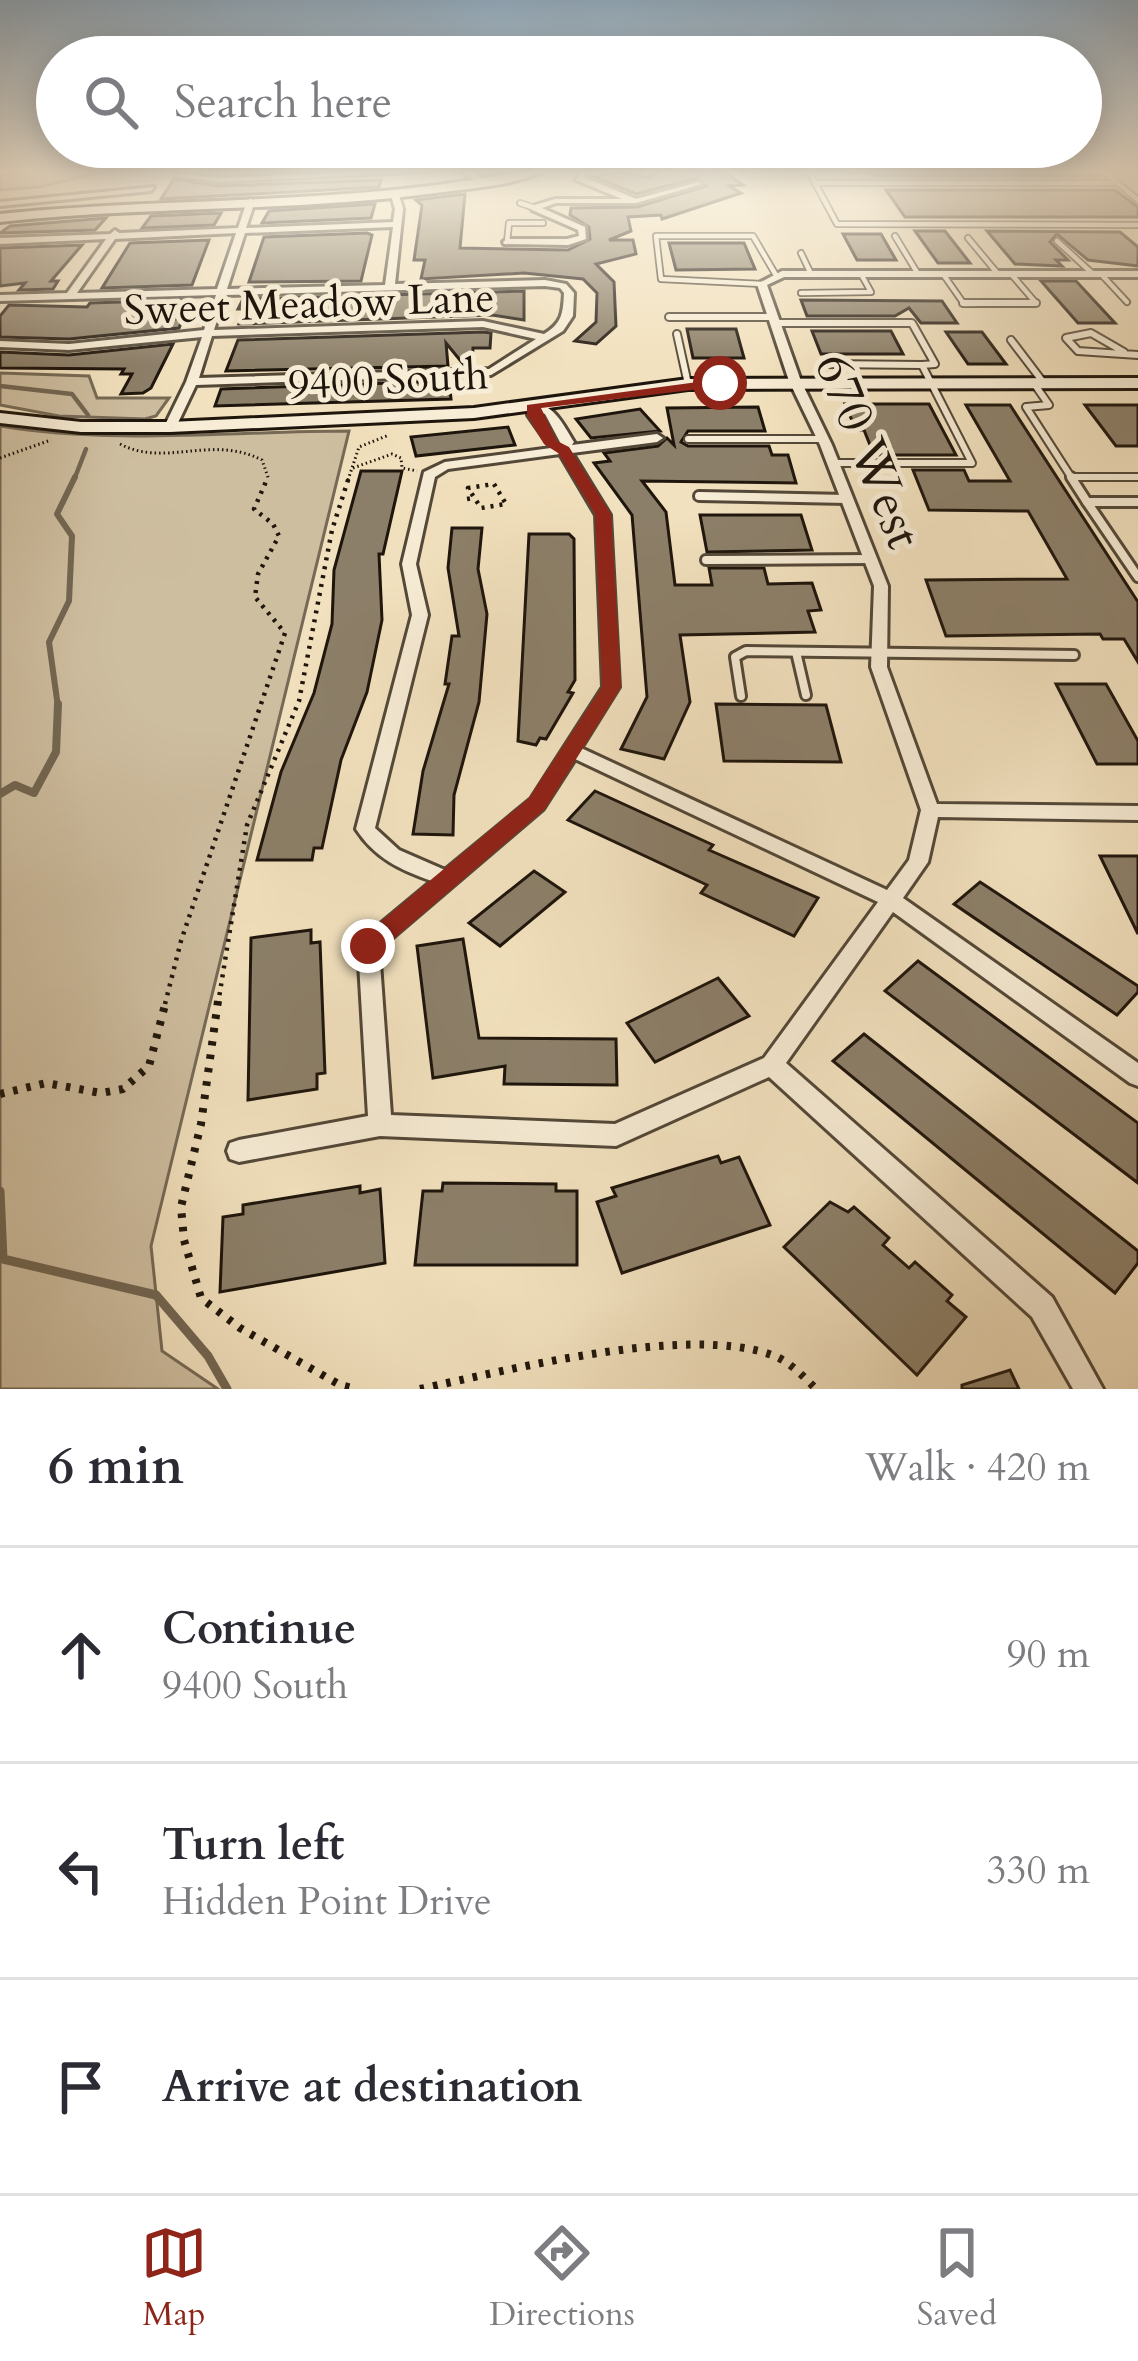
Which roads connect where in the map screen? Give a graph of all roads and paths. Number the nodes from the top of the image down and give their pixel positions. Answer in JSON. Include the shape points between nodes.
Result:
{"nodes":[{"id":1,"x":74,"y":236,"type":"edge"},
{"id":2,"x":113,"y":236,"type":"edge"},
{"id":3,"x":238,"y":236,"type":"edge"},
{"id":4,"x":396,"y":236,"type":"edge"},
{"id":5,"x":507,"y":236,"type":"edge"},
{"id":6,"x":584,"y":236,"type":"edge"},
{"id":7,"x":895,"y":236,"type":"dead end"},
{"id":8,"x":968,"y":238,"type":"dead end"},
{"id":9,"x":0,"y":241,"type":"edge"},
{"id":10,"x":1058,"y":241,"type":"dead end"},
{"id":11,"x":506,"y":242,"type":"joint"},
{"id":12,"x":801,"y":253,"type":"dead end"},
{"id":13,"x":811,"y":274,"type":"junction"},
{"id":14,"x":861,"y":274,"type":"junction"},
{"id":15,"x":918,"y":274,"type":"junction"},
{"id":16,"x":943,"y":274,"type":"junction"},
{"id":17,"x":998,"y":274,"type":"junction"},
{"id":18,"x":1011,"y":274,"type":"junction"},
{"id":19,"x":1097,"y":274,"type":"junction"},
{"id":20,"x":1138,"y":274,"type":"edge"},
{"id":21,"x":774,"y":278,"type":"junction"},
{"id":22,"x":390,"y":285,"type":"junction"},
{"id":23,"x":221,"y":292,"type":"junction"},
{"id":24,"x":801,"y":292,"type":"dead end"},
{"id":25,"x":70,"y":296,"type":"junction"},
{"id":26,"x":0,"y":298,"type":"edge"},
{"id":27,"x":1126,"y":302,"type":"dead end"},
{"id":28,"x":669,"y":317,"type":"dead end"},
{"id":29,"x":774,"y":320,"type":"junction"},
{"id":30,"x":206,"y":333,"type":"junction"},
{"id":31,"x":677,"y":334,"type":"dead end"},
{"id":32,"x":547,"y":338,"type":"junction"},
{"id":33,"x":1011,"y":340,"type":"dead end"},
{"id":34,"x":0,"y":344,"type":"edge"},
{"id":35,"x":1124,"y":352,"type":"junction"},
{"id":36,"x":1138,"y":356,"type":"edge"},
{"id":37,"x":824,"y":364,"type":"dead end"},
{"id":38,"x":926,"y":373,"type":"junction"},
{"id":39,"x":795,"y":381,"type":"junction"},
{"id":40,"x":192,"y":382,"type":"junction"},
{"id":41,"x":1038,"y":382,"type":"junction"},
{"id":42,"x":1138,"y":383,"type":"edge"},
{"id":43,"x":688,"y":385,"type":"junction"},
{"id":44,"x":534,"y":405,"type":"junction"},
{"id":45,"x":0,"y":418,"type":"edge"},
{"id":46,"x":170,"y":427,"type":"junction"},
{"id":47,"x":403,"y":432,"type":"dead end"},
{"id":48,"x":112,"y":438,"type":"dead end"},
{"id":49,"x":657,"y":438,"type":"dead end"},
{"id":50,"x":57,"y":439,"type":"dead end"},
{"id":51,"x":688,"y":439,"type":"dead end"},
{"id":52,"x":824,"y":439,"type":"junction"},
{"id":53,"x":564,"y":450,"type":"junction"},
{"id":54,"x":0,"y":458,"type":"edge"},
{"id":55,"x":833,"y":463,"type":"junction"},
{"id":56,"x":353,"y":468,"type":"junction"},
{"id":57,"x":420,"y":471,"type":"dead end"},
{"id":58,"x":1072,"y":477,"type":"junction"},
{"id":59,"x":1138,"y":477,"type":"edge"},
{"id":60,"x":699,"y":496,"type":"dead end"},
{"id":61,"x":470,"y":498,"type":"joint"},
{"id":62,"x":848,"y":499,"type":"junction"},
{"id":63,"x":1088,"y":502,"type":"junction"},
{"id":64,"x":1138,"y":502,"type":"edge"},
{"id":65,"x":871,"y":559,"type":"junction"},
{"id":66,"x":706,"y":560,"type":"dead end"},
{"id":67,"x":1138,"y":578,"type":"edge"},
{"id":68,"x":796,"y":652,"type":"junction"},
{"id":69,"x":1074,"y":655,"type":"dead end"},
{"id":70,"x":880,"y":656,"type":"junction"},
{"id":71,"x":806,"y":695,"type":"dead end"},
{"id":72,"x":741,"y":696,"type":"dead end"},
{"id":73,"x":571,"y":750,"type":"junction"},
{"id":74,"x":930,"y":809,"type":"junction"},
{"id":75,"x":1138,"y":813,"type":"edge"},
{"id":76,"x":448,"y":879,"type":"junction"},
{"id":77,"x":892,"y":900,"type":"junction"},
{"id":78,"x":772,"y":1065,"type":"junction"},
{"id":79,"x":1138,"y":1076,"type":"edge"},
{"id":80,"x":0,"y":1094,"type":"edge"},
{"id":81,"x":380,"y":1124,"type":"junction"},
{"id":82,"x":239,"y":1151,"type":"dead end"},
{"id":83,"x":356,"y":1389,"type":"edge"},
{"id":84,"x":420,"y":1389,"type":"edge"},
{"id":85,"x":816,"y":1389,"type":"edge"},
{"id":86,"x":1089,"y":1389,"type":"edge"}],
"edges":[{"from":1,"to":9,"type":"street"},
{"from":2,"to":25,"type":"street"},
{"from":3,"to":23,"type":"street"},
{"from":4,"to":22,"type":"street"},
{"from":5,"to":11,"type":"lane"},
{"from":6,"to":11,"type":"street"},
{"from":7,"to":15,"type":"lane"},
{"from":8,"to":17,"type":"lane"},
{"from":10,"to":19,"type":"lane"},
{"from":12,"to":13,"type":"lane"},
{"from":13,"to":14,"type":"street"},
{"from":13,"to":21,"type":"street"},
{"from":14,"to":15,"type":"street"},
{"from":14,"to":24,"type":"lane","via":[[871,292]]},
{"from":15,"to":16,"type":"street"},
{"from":16,"to":17,"type":"street"},
{"from":16,"to":18,"type":"lane","via":[[964,304],[1036,303]]},
{"from":17,"to":18,"type":"street"},
{"from":18,"to":19,"type":"street"},
{"from":19,"to":20,"type":"street"},
{"from":19,"to":27,"type":"lane"},
{"from":21,"to":21,"type":"lane","via":[[661,279],[656,236],[752,236]]},
{"from":21,"to":29,"type":"street","name":"670 West"},
{"from":22,"to":23,"type":"street"},
{"from":22,"to":32,"type":"street","via":[[563,286],[568,316]]},
{"from":23,"to":25,"type":"street"},
{"from":23,"to":30,"type":"street"},
{"from":25,"to":26,"type":"street"},
{"from":28,"to":29,"type":"lane"},
{"from":29,"to":38,"type":"lane","via":[[912,323],[935,364]]},
{"from":29,"to":39,"type":"street","name":"670 West"},
{"from":30,"to":32,"type":"street","name":"Sweet Meadow Lane","via":[[482,324]]},
{"from":30,"to":34,"type":"street","name":"Sweet Meadow Lane","via":[[69,347]]},
{"from":30,"to":40,"type":"street"},
{"from":31,"to":43,"type":"lane"},
{"from":32,"to":40,"type":"street","via":[[490,373]]},
{"from":33,"to":41,"type":"lane"},
{"from":35,"to":35,"type":"lane","via":[[1096,333],[1066,338],[1078,351]]},
{"from":35,"to":36,"type":"lane"},
{"from":37,"to":38,"type":"lane"},
{"from":38,"to":39,"type":"street","name":"9400 South"},
{"from":38,"to":41,"type":"street","name":"9400 South"},
{"from":38,"to":55,"type":"lane","via":[[972,463]]},
{"from":39,"to":43,"type":"street","name":"9400 South"},
{"from":39,"to":52,"type":"street","name":"670 West"},
{"from":40,"to":46,"type":"street"},
{"from":41,"to":42,"type":"street","name":"9400 South"},
{"from":41,"to":58,"type":"lane","via":[[1049,405],[1026,407]]},
{"from":43,"to":44,"type":"street","name":"9400 South"},
{"from":44,"to":46,"type":"street","name":"9400 South"},
{"from":44,"to":53,"type":"street","via":[[552,444]]},
{"from":45,"to":46,"type":"street","name":"9400 South"},
{"from":47,"to":56,"type":"path","via":[[363,443]]},
{"from":48,"to":80,"type":"path","via":[[134,452],[217,445],[262,460],[269,481],[254,509],[279,536],[255,597],[285,633],[181,941],[149,1066],[136,1082],[101,1096],[44,1083]]},
{"from":49,"to":53,"type":"street"},
{"from":50,"to":54,"type":"path"},
{"from":51,"to":52,"type":"lane"},
{"from":52,"to":55,"type":"street","name":"670 West"},
{"from":53,"to":73,"type":"street","via":[[603,514],[611,687]]},
{"from":53,"to":76,"type":"street","via":[[429,475],[409,564],[420,616],[365,830],[401,863]]},
{"from":55,"to":62,"type":"street","name":"670 West"},
{"from":56,"to":57,"type":"path","via":[[392,454],[402,468]]},
{"from":56,"to":83,"type":"path","via":[[332,530],[299,701],[247,825],[181,1207],[201,1298],[240,1328]]},
{"from":58,"to":59,"type":"lane"},
{"from":58,"to":63,"type":"lane"},
{"from":60,"to":62,"type":"lane"},
{"from":61,"to":61,"type":"path","via":[[468,488],[494,484],[506,504],[481,508]]},
{"from":62,"to":65,"type":"street","name":"670 West"},
{"from":63,"to":64,"type":"lane"},
{"from":63,"to":67,"type":"lane"},
{"from":65,"to":66,"type":"lane"},
{"from":65,"to":70,"type":"street","name":"670 West","via":[[881,586]]},
{"from":68,"to":70,"type":"lane"},
{"from":68,"to":71,"type":"lane"},
{"from":68,"to":72,"type":"lane","via":[[739,653]]},
{"from":69,"to":70,"type":"lane"},
{"from":70,"to":74,"type":"street","name":"670 West"},
{"from":73,"to":76,"type":"street","via":[[537,804]]},
{"from":73,"to":77,"type":"street"},
{"from":74,"to":75,"type":"street"},
{"from":74,"to":77,"type":"street","via":[[918,862]]},
{"from":76,"to":81,"type":"street","via":[[368,946]]},
{"from":77,"to":78,"type":"street"},
{"from":77,"to":79,"type":"street"},
{"from":78,"to":81,"type":"street","via":[[616,1135]]},
{"from":78,"to":86,"type":"street","via":[[1042,1307]]},
{"from":81,"to":82,"type":"street"},
{"from":84,"to":85,"type":"path","via":[[710,1344],[771,1354]]}]}
